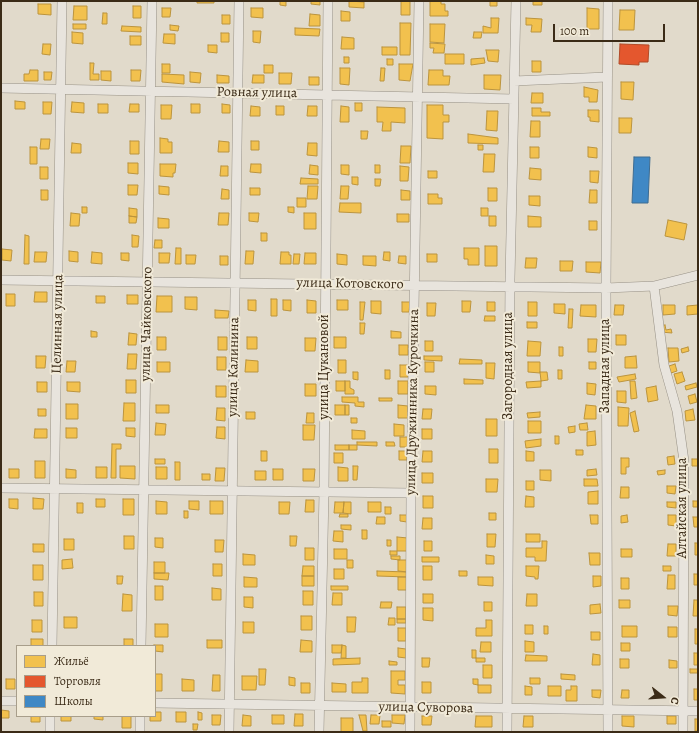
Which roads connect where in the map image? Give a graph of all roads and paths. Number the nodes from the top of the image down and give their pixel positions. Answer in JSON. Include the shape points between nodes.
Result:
{"nodes":[{"id":1,"x":62,"y":1,"type":"edge"},
{"id":2,"x":152,"y":1,"type":"edge"},
{"id":3,"x":239,"y":1,"type":"edge"},
{"id":4,"x":328,"y":1,"type":"edge"},
{"id":5,"x":419,"y":1,"type":"edge"},
{"id":6,"x":516,"y":1,"type":"edge"},
{"id":7,"x":608,"y":1,"type":"edge"},
{"id":8,"x":607,"y":77,"type":"junction"},
{"id":9,"x":514,"y":81,"type":"junction"},
{"id":10,"x":1,"y":88,"type":"edge"},
{"id":11,"x":62,"y":89,"type":"junction"},
{"id":12,"x":151,"y":91,"type":"junction"},
{"id":13,"x":238,"y":93,"type":"junction"},
{"id":14,"x":328,"y":95,"type":"junction"},
{"id":15,"x":418,"y":97,"type":"junction"},
{"id":16,"x":514,"y":99,"type":"junction"},
{"id":17,"x":698,"y":274,"type":"edge"},
{"id":18,"x":1,"y":280,"type":"edge"},
{"id":19,"x":59,"y":281,"type":"junction"},
{"id":20,"x":148,"y":282,"type":"junction"},
{"id":21,"x":235,"y":283,"type":"junction"},
{"id":22,"x":325,"y":284,"type":"junction"},
{"id":23,"x":414,"y":285,"type":"junction"},
{"id":24,"x":510,"y":286,"type":"junction"},
{"id":25,"x":654,"y":286,"type":"junction"},
{"id":26,"x":606,"y":288,"type":"junction"},
{"id":27,"x":1,"y":488,"type":"edge"},
{"id":28,"x":56,"y":489,"type":"junction"},
{"id":29,"x":145,"y":490,"type":"junction"},
{"id":30,"x":232,"y":491,"type":"junction"},
{"id":31,"x":324,"y":492,"type":"junction"},
{"id":32,"x":411,"y":493,"type":"junction"},
{"id":33,"x":52,"y":645,"type":"edge"},
{"id":34,"x":141,"y":645,"type":"edge"},
{"id":35,"x":1,"y":701,"type":"edge"},
{"id":36,"x":16,"y":701,"type":"edge"},
{"id":37,"x":156,"y":703,"type":"edge"},
{"id":38,"x":229,"y":703,"type":"junction"},
{"id":39,"x":319,"y":705,"type":"junction"},
{"id":40,"x":410,"y":708,"type":"junction"},
{"id":41,"x":507,"y":709,"type":"junction"},
{"id":42,"x":608,"y":710,"type":"junction"},
{"id":43,"x":698,"y":711,"type":"edge"},
{"id":44,"x":683,"y":712,"type":"junction"},
{"id":45,"x":50,"y":717,"type":"edge"},
{"id":46,"x":140,"y":717,"type":"edge"},
{"id":47,"x":50,"y":732,"type":"edge"},
{"id":48,"x":140,"y":732,"type":"edge"},
{"id":49,"x":229,"y":732,"type":"edge"},
{"id":50,"x":319,"y":732,"type":"edge"},
{"id":51,"x":410,"y":732,"type":"edge"},
{"id":52,"x":507,"y":732,"type":"edge"},
{"id":53,"x":608,"y":732,"type":"edge"},
{"id":54,"x":683,"y":732,"type":"edge"}],
"edges":[{"from":1,"to":11,"type":"street","name":"Целинная улица"},
{"from":2,"to":12,"type":"street","name":"улица Чайковского"},
{"from":3,"to":13,"type":"street","name":"улица Калинина"},
{"from":4,"to":14,"type":"street","name":"улица Цукановой"},
{"from":5,"to":15,"type":"street","name":"улица Дружинника Курочкина"},
{"from":6,"to":9,"type":"street","name":"Загородная улица"},
{"from":7,"to":8,"type":"street","name":"Западная улица"},
{"from":8,"to":9,"type":"street"},
{"from":8,"to":26,"type":"street","name":"Западная улица"},
{"from":9,"to":16,"type":"street","name":"Загородная улица"},
{"from":10,"to":11,"type":"street","name":"Ровная улица"},
{"from":11,"to":12,"type":"street","name":"Ровная улица"},
{"from":11,"to":19,"type":"street","name":"Целинная улица"},
{"from":12,"to":13,"type":"street","name":"Ровная улица"},
{"from":12,"to":20,"type":"street","name":"улица Чайковского"},
{"from":13,"to":14,"type":"street","name":"Ровная улица"},
{"from":13,"to":21,"type":"street","name":"улица Калинина"},
{"from":14,"to":15,"type":"street","name":"Ровная улица"},
{"from":14,"to":22,"type":"street","name":"улица Цукановой"},
{"from":15,"to":16,"type":"street","name":"Ровная улица"},
{"from":15,"to":23,"type":"street","name":"улица Дружинника Курочкина"},
{"from":16,"to":24,"type":"street","name":"Загородная улица"},
{"from":17,"to":25,"type":"street","name":"улица Котовского"},
{"from":18,"to":19,"type":"street","name":"улица Котовского"},
{"from":19,"to":20,"type":"street","name":"улица Котовского"},
{"from":19,"to":28,"type":"street","name":"Целинная улица"},
{"from":20,"to":21,"type":"street","name":"улица Котовского"},
{"from":20,"to":29,"type":"street","name":"улица Чайковского"},
{"from":21,"to":22,"type":"street","name":"улица Котовского"},
{"from":21,"to":30,"type":"street","name":"улица Калинина"},
{"from":22,"to":23,"type":"street","name":"улица Котовского"},
{"from":22,"to":31,"type":"street","name":"улица Цукановой"},
{"from":23,"to":24,"type":"street","name":"улица Котовского"},
{"from":23,"to":32,"type":"street","name":"улица Дружинника Курочкина"},
{"from":24,"to":26,"type":"street","name":"улица Котовского"},
{"from":24,"to":41,"type":"street","name":"Загородная улица"},
{"from":25,"to":26,"type":"street","name":"улица Котовского"},
{"from":25,"to":44,"type":"street","name":"Алтайская улица","via":[[664,365],[677,411],[684,461]]},
{"from":26,"to":42,"type":"street","name":"Западная улица"},
{"from":27,"to":28,"type":"street"},
{"from":28,"to":29,"type":"street"},
{"from":28,"to":33,"type":"street","name":"Целинная улица"},
{"from":29,"to":30,"type":"street"},
{"from":29,"to":34,"type":"street","name":"улица Чайковского"},
{"from":30,"to":31,"type":"street"},
{"from":30,"to":38,"type":"street","name":"улица Калинина"},
{"from":31,"to":32,"type":"street"},
{"from":31,"to":39,"type":"street","name":"улица Цукановой"},
{"from":32,"to":40,"type":"street","name":"улица Дружинника Курочкина"},
{"from":35,"to":36,"type":"street"},
{"from":37,"to":38,"type":"street","name":"улица Суворова"},
{"from":38,"to":39,"type":"street","name":"улица Суворова"},
{"from":38,"to":49,"type":"street","name":"улица Калинина"},
{"from":39,"to":40,"type":"street","name":"улица Суворова"},
{"from":39,"to":50,"type":"street","name":"улица Цукановой"},
{"from":40,"to":41,"type":"street","name":"улица Суворова"},
{"from":40,"to":51,"type":"street","name":"улица Дружинника Курочкина"},
{"from":41,"to":42,"type":"street","name":"улица Суворова"},
{"from":41,"to":52,"type":"street","name":"Загородная улица"},
{"from":42,"to":44,"type":"street","name":"улица Суворова"},
{"from":42,"to":53,"type":"street","name":"Западная улица"},
{"from":43,"to":44,"type":"street","name":"улица Суворова"},
{"from":44,"to":54,"type":"street","name":"Алтайская улица"},
{"from":45,"to":47,"type":"street"},
{"from":46,"to":48,"type":"street"}]}
